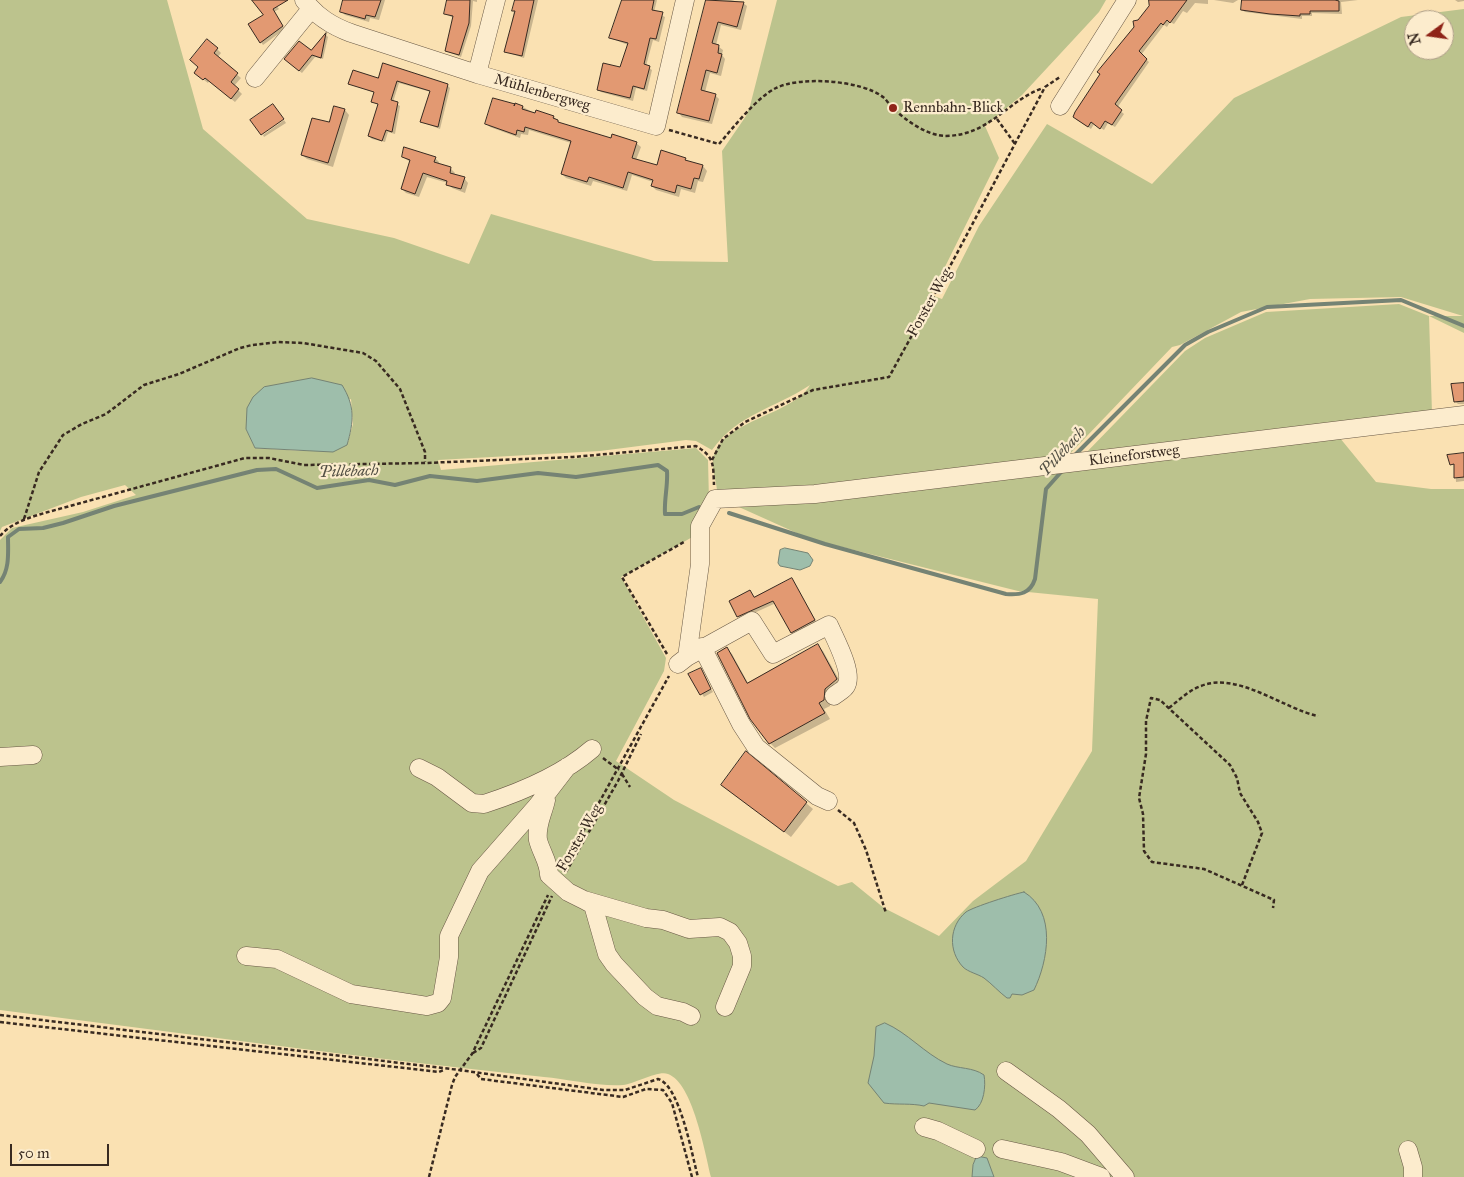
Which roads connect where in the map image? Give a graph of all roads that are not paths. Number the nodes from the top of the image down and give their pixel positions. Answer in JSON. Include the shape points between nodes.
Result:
{"nodes":[{"id":1,"x":496,"y":0,"type":"edge"},
{"id":2,"x":685,"y":0,"type":"edge"},
{"id":3,"x":1127,"y":0,"type":"edge"},
{"id":4,"x":307,"y":5,"type":"edge"},
{"id":5,"x":477,"y":74,"type":"junction"},
{"id":6,"x":255,"y":78,"type":"dead end"},
{"id":7,"x":1060,"y":106,"type":"dead end"},
{"id":8,"x":1464,"y":415,"type":"edge"},
{"id":9,"x":702,"y":647,"type":"junction"},
{"id":10,"x":834,"y":696,"type":"dead end"},
{"id":11,"x":592,"y":749,"type":"road end"},
{"id":12,"x":34,"y":755,"type":"dead end"},
{"id":13,"x":0,"y":757,"type":"edge"},
{"id":14,"x":567,"y":767,"type":"junction"},
{"id":15,"x":419,"y":768,"type":"dead end"},
{"id":16,"x":548,"y":792,"type":"junction"},
{"id":17,"x":828,"y":801,"type":"road end"},
{"id":18,"x":584,"y":900,"type":"junction"},
{"id":19,"x":246,"y":956,"type":"dead end"},
{"id":20,"x":725,"y":1006,"type":"dead end"},
{"id":21,"x":691,"y":1016,"type":"dead end"},
{"id":22,"x":1006,"y":1071,"type":"dead end"},
{"id":23,"x":924,"y":1127,"type":"dead end"},
{"id":24,"x":976,"y":1149,"type":"dead end"},
{"id":25,"x":1002,"y":1149,"type":"dead end"},
{"id":26,"x":1408,"y":1150,"type":"dead end"},
{"id":27,"x":1101,"y":1177,"type":"edge"},
{"id":28,"x":1125,"y":1177,"type":"edge"},
{"id":29,"x":1413,"y":1177,"type":"edge"}],
"edges":[{"from":1,"to":5,"type":"street"},
{"from":2,"to":5,"type":"street","name":"Mühlenbergweg","via":[[656,126]]},
{"from":3,"to":7,"type":"street"},
{"from":4,"to":5,"type":"street","name":"Mühlenbergweg","via":[[332,26]]},
{"from":4,"to":6,"type":"street","name":"Mühlenbergweg"},
{"from":8,"to":9,"type":"street","name":"Kleineforstweg","via":[[814,494],[715,499],[700,526],[700,564],[680,662]]},
{"from":9,"to":10,"type":"street","via":[[752,621],[773,654],[829,625],[849,678],[846,687]]},
{"from":9,"to":17,"type":"street","via":[[756,747],[817,796]]},
{"from":11,"to":14,"type":"street"},
{"from":12,"to":13,"type":"street"},
{"from":14,"to":15,"type":"street","via":[[553,776],[484,804],[472,803]]},
{"from":14,"to":16,"type":"street"},
{"from":16,"to":18,"type":"street","via":[[538,825],[543,857],[549,866],[549,875],[568,892]]},
{"from":16,"to":19,"type":"street","via":[[480,872],[472,886],[449,936],[445,983],[438,1003],[427,1006],[351,994],[277,960]]},
{"from":18,"to":20,"type":"street","via":[[689,929],[720,927],[730,932],[738,943],[742,966]]},
{"from":18,"to":21,"type":"street","via":[[593,906],[606,954],[624,975],[657,1006]]},
{"from":22,"to":28,"type":"street","via":[[1088,1134]]},
{"from":23,"to":24,"type":"street"},
{"from":25,"to":27,"type":"street","via":[[1061,1162]]},
{"from":26,"to":29,"type":"street"}]}
